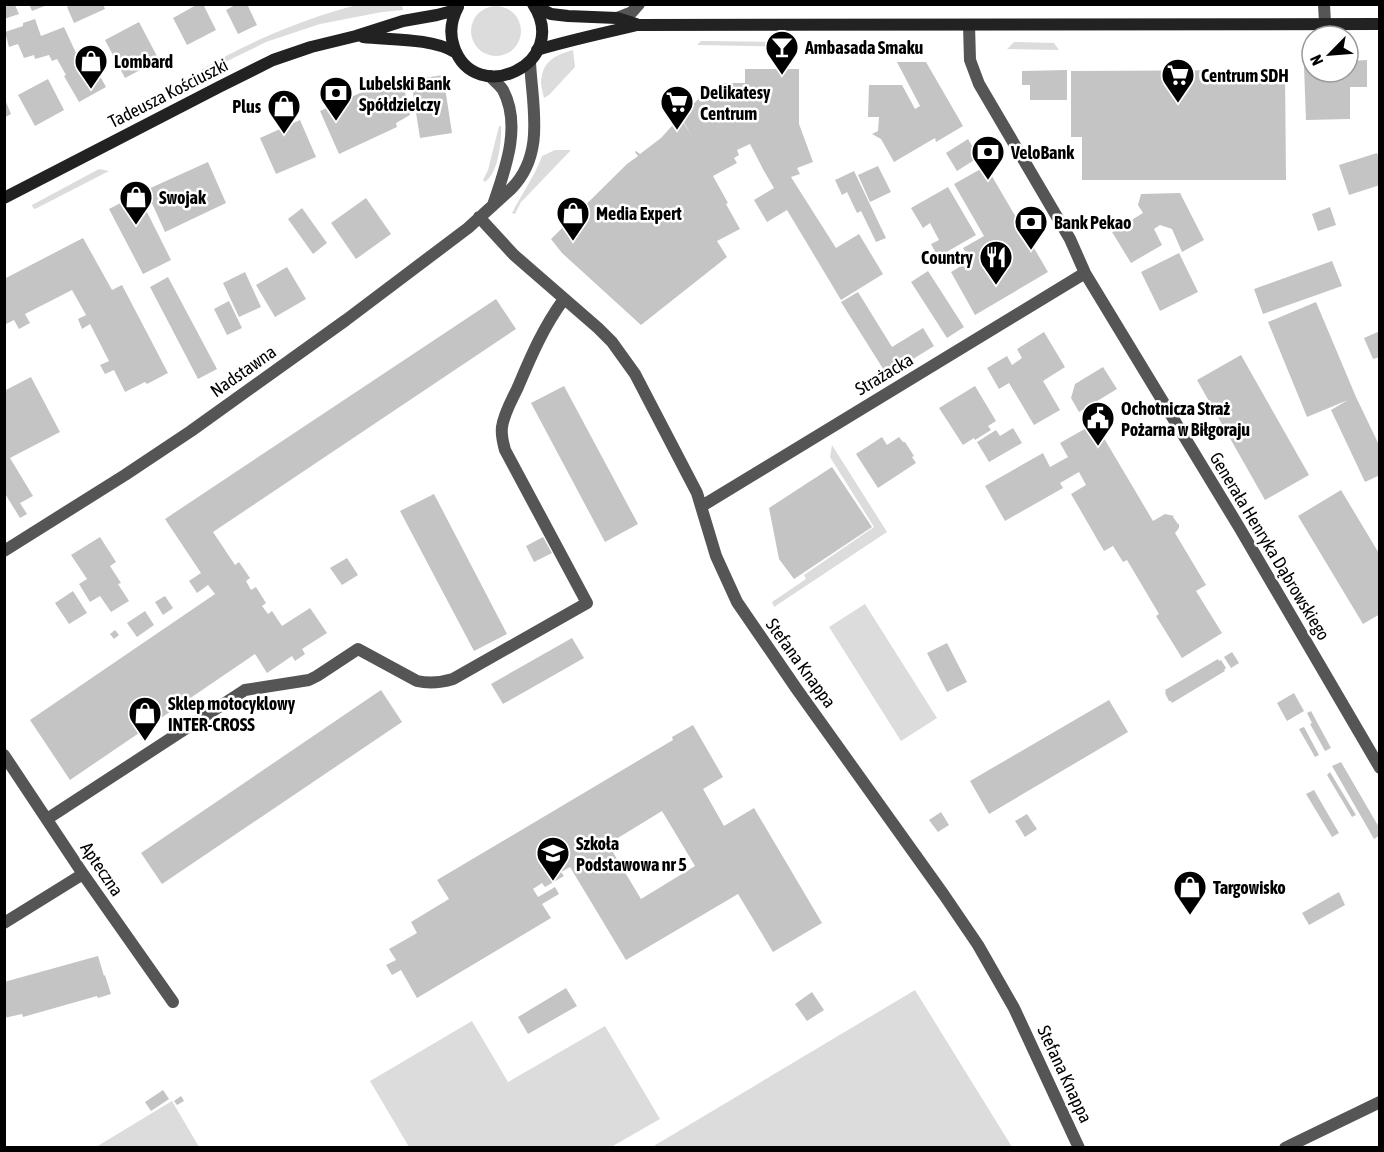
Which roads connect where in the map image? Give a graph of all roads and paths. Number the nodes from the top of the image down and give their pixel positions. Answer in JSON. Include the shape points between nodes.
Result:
{"nodes":[{"id":1,"x":639,"y":4,"type":"edge"},
{"id":2,"x":1324,"y":4,"type":"edge"},
{"id":3,"x":533,"y":5,"type":"edge"},
{"id":4,"x":458,"y":7,"type":"edge"},
{"id":5,"x":617,"y":18,"type":"junction"},
{"id":6,"x":1325,"y":23,"type":"junction"},
{"id":7,"x":1380,"y":24,"type":"edge"},
{"id":8,"x":637,"y":25,"type":"junction"},
{"id":9,"x":969,"y":25,"type":"junction"},
{"id":10,"x":356,"y":36,"type":"junction"},
{"id":11,"x":455,"y":51,"type":"junction"},
{"id":12,"x":537,"y":51,"type":"junction"},
{"id":13,"x":530,"y":62,"type":"junction"},
{"id":14,"x":490,"y":76,"type":"junction"},
{"id":15,"x":4,"y":198,"type":"edge"},
{"id":16,"x":492,"y":206,"type":"junction"},
{"id":17,"x":479,"y":218,"type":"junction"},
{"id":18,"x":1085,"y":273,"type":"junction"},
{"id":19,"x":564,"y":299,"type":"junction"},
{"id":20,"x":702,"y":506,"type":"junction"},
{"id":21,"x":4,"y":551,"type":"edge"},
{"id":22,"x":4,"y":755,"type":"edge"},
{"id":23,"x":1380,"y":768,"type":"edge"},
{"id":24,"x":46,"y":819,"type":"junction"},
{"id":25,"x":83,"y":874,"type":"junction"},
{"id":26,"x":4,"y":923,"type":"edge"},
{"id":27,"x":173,"y":1002,"type":"dead end"},
{"id":28,"x":1380,"y":1102,"type":"edge"},
{"id":29,"x":1079,"y":1148,"type":"edge"},
{"id":30,"x":1285,"y":1148,"type":"edge"}],
"edges":[{"from":1,"to":5,"type":"street"},
{"from":2,"to":6,"type":"street"},
{"from":3,"to":5,"type":"street","via":[[551,14]]},
{"from":3,"to":12,"type":"street","via":[[541,28]]},
{"from":4,"to":10,"type":"street","name":"Tadeusza Kościuszki"},
{"from":4,"to":11,"type":"street","via":[[451,26]]},
{"from":5,"to":8,"type":"street"},
{"from":6,"to":7,"type":"street"},
{"from":6,"to":9,"type":"street"},
{"from":8,"to":9,"type":"street"},
{"from":8,"to":12,"type":"street"},
{"from":9,"to":18,"type":"street","name":"Generała Henryka Dąbrowskiego","via":[[970,60],[979,84],[1070,239]]},
{"from":10,"to":11,"type":"street","name":"Tadeusza Kościuszki","via":[[444,45]]},
{"from":10,"to":15,"type":"street","name":"Tadeusza Kościuszki","via":[[273,60]]},
{"from":11,"to":14,"type":"street","via":[[473,71]]},
{"from":12,"to":13,"type":"street"},
{"from":13,"to":14,"type":"street","via":[[512,74]]},
{"from":13,"to":16,"type":"street","name":"Nadstawna","via":[[535,128],[531,155],[517,183]]},
{"from":14,"to":16,"type":"street","name":"Nadstawna","via":[[509,106],[511,126],[507,162]]},
{"from":16,"to":17,"type":"street","name":"Nadstawna"},
{"from":17,"to":19,"type":"street","name":"Stefana Knappa"},
{"from":17,"to":21,"type":"street","name":"Nadstawna","via":[[191,431]]},
{"from":18,"to":20,"type":"street","name":"Strażacka"},
{"from":18,"to":23,"type":"street","name":"Generała Henryka Dąbrowskiego"},
{"from":19,"to":20,"type":"street","name":"Stefana Knappa","via":[[612,342],[635,374]]},
{"from":19,"to":24,"type":"street","via":[[543,330],[506,415],[502,435],[510,460],[587,603],[443,682],[417,681],[358,649],[309,680],[245,690]]},
{"from":20,"to":29,"type":"street","name":"Stefana Knappa","via":[[716,556],[737,602],[978,945],[1014,1008]]},
{"from":22,"to":24,"type":"street","name":"Apteczna"},
{"from":24,"to":25,"type":"street","name":"Apteczna"},
{"from":25,"to":26,"type":"street"},
{"from":25,"to":27,"type":"street","name":"Apteczna"},
{"from":28,"to":30,"type":"street"}]}
